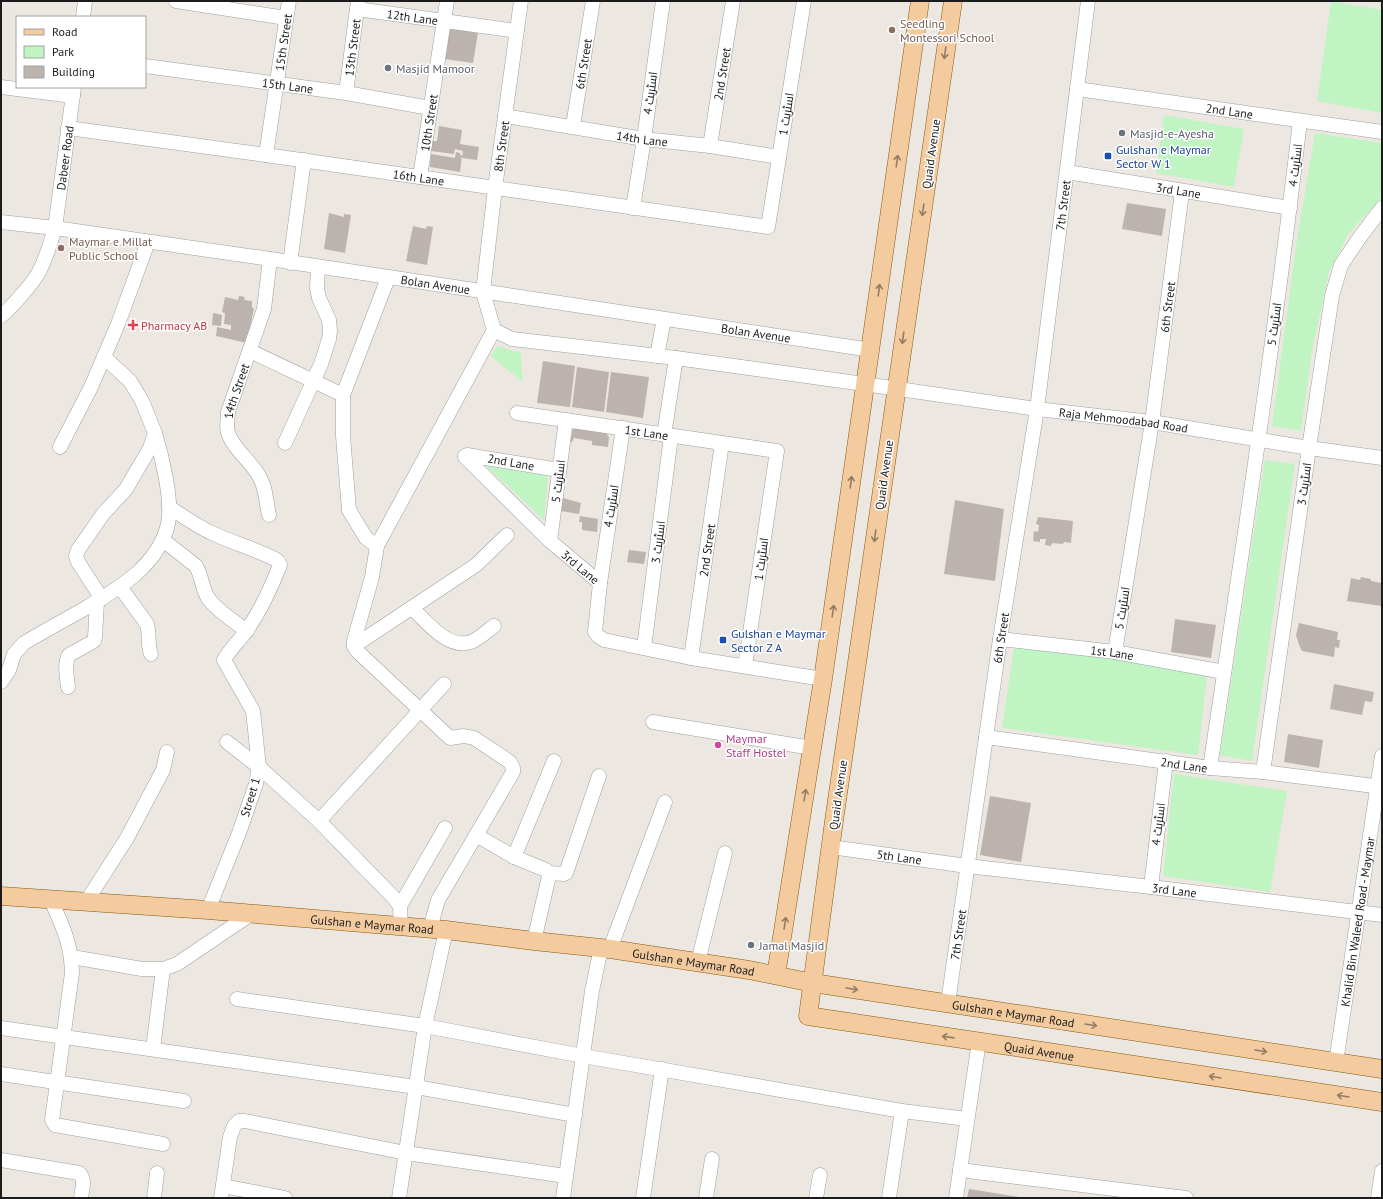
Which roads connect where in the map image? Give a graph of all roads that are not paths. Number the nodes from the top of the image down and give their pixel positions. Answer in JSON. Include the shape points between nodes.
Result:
{"nodes":[{"id":1,"x":85,"y":1,"type":"edge"},
{"id":2,"x":176,"y":1,"type":"edge"},
{"id":3,"x":289,"y":1,"type":"edge"},
{"id":4,"x":447,"y":1,"type":"edge"},
{"id":5,"x":521,"y":1,"type":"edge"},
{"id":6,"x":593,"y":1,"type":"edge"},
{"id":7,"x":663,"y":1,"type":"edge"},
{"id":8,"x":733,"y":1,"type":"edge"},
{"id":9,"x":804,"y":1,"type":"edge"},
{"id":10,"x":920,"y":1,"type":"edge"},
{"id":11,"x":953,"y":1,"type":"edge"},
{"id":12,"x":1088,"y":1,"type":"edge"},
{"id":13,"x":357,"y":5,"type":"edge"},
{"id":14,"x":83,"y":16,"type":"edge"},
{"id":15,"x":286,"y":18,"type":"junction"},
{"id":16,"x":444,"y":21,"type":"junction"},
{"id":17,"x":517,"y":32,"type":"junction"},
{"id":18,"x":146,"y":66,"type":"edge"},
{"id":19,"x":277,"y":84,"type":"junction"},
{"id":20,"x":1,"y":87,"type":"edge"},
{"id":21,"x":1077,"y":90,"type":"junction"},
{"id":22,"x":73,"y":92,"type":"edge"},
{"id":23,"x":346,"y":93,"type":"junction"},
{"id":24,"x":430,"y":108,"type":"junction"},
{"id":25,"x":505,"y":116,"type":"junction"},
{"id":26,"x":1300,"y":121,"type":"junction"},
{"id":27,"x":573,"y":126,"type":"junction"},
{"id":28,"x":68,"y":128,"type":"junction"},
{"id":29,"x":1382,"y":132,"type":"edge"},
{"id":30,"x":644,"y":139,"type":"junction"},
{"id":31,"x":710,"y":146,"type":"junction"},
{"id":32,"x":266,"y":155,"type":"junction"},
{"id":33,"x":779,"y":157,"type":"junction"},
{"id":34,"x":304,"y":160,"type":"junction"},
{"id":35,"x":1067,"y":172,"type":"junction"},
{"id":36,"x":420,"y":177,"type":"junction"},
{"id":37,"x":495,"y":188,"type":"junction"},
{"id":38,"x":1182,"y":192,"type":"junction"},
{"id":39,"x":633,"y":208,"type":"junction"},
{"id":40,"x":1290,"y":208,"type":"junction"},
{"id":41,"x":1382,"y":208,"type":"edge"},
{"id":42,"x":1,"y":222,"type":"edge"},
{"id":43,"x":768,"y":227,"type":"joint"},
{"id":44,"x":55,"y":228,"type":"junction"},
{"id":45,"x":148,"y":242,"type":"junction"},
{"id":46,"x":270,"y":259,"type":"junction"},
{"id":47,"x":290,"y":263,"type":"junction"},
{"id":48,"x":318,"y":267,"type":"junction"},
{"id":49,"x":388,"y":278,"type":"junction"},
{"id":50,"x":483,"y":292,"type":"junction"},
{"id":51,"x":1,"y":316,"type":"edge"},
{"id":52,"x":664,"y":319,"type":"junction"},
{"id":53,"x":494,"y":330,"type":"junction"},
{"id":54,"x":871,"y":350,"type":"junction"},
{"id":55,"x":250,"y":351,"type":"junction"},
{"id":56,"x":657,"y":356,"type":"junction"},
{"id":57,"x":104,"y":357,"type":"junction"},
{"id":58,"x":676,"y":358,"type":"junction"},
{"id":59,"x":313,"y":380,"type":"junction"},
{"id":60,"x":864,"y":384,"type":"junction"},
{"id":61,"x":896,"y":389,"type":"junction"},
{"id":62,"x":343,"y":395,"type":"junction"},
{"id":63,"x":1037,"y":409,"type":"junction"},
{"id":64,"x":518,"y":413,"type":"dead end"},
{"id":65,"x":566,"y":420,"type":"junction"},
{"id":66,"x":1152,"y":422,"type":"junction"},
{"id":67,"x":623,"y":428,"type":"junction"},
{"id":68,"x":155,"y":433,"type":"junction"},
{"id":69,"x":668,"y":435,"type":"junction"},
{"id":70,"x":1258,"y":440,"type":"junction"},
{"id":71,"x":285,"y":443,"type":"dead end"},
{"id":72,"x":722,"y":443,"type":"junction"},
{"id":73,"x":60,"y":446,"type":"dead end"},
{"id":74,"x":1308,"y":448,"type":"junction"},
{"id":75,"x":777,"y":451,"type":"joint"},
{"id":76,"x":465,"y":457,"type":"joint"},
{"id":77,"x":1382,"y":458,"type":"edge"},
{"id":78,"x":559,"y":470,"type":"junction"},
{"id":79,"x":169,"y":507,"type":"junction"},
{"id":80,"x":268,"y":515,"type":"dead end"},
{"id":81,"x":507,"y":535,"type":"dead end"},
{"id":82,"x":163,"y":540,"type":"junction"},
{"id":83,"x":550,"y":541,"type":"junction"},
{"id":84,"x":377,"y":546,"type":"junction"},
{"id":85,"x":600,"y":583,"type":"junction"},
{"id":86,"x":120,"y":588,"type":"junction"},
{"id":87,"x":99,"y":600,"type":"junction"},
{"id":88,"x":412,"y":608,"type":"junction"},
{"id":89,"x":494,"y":626,"type":"dead end"},
{"id":90,"x":247,"y":631,"type":"junction"},
{"id":91,"x":1000,"y":638,"type":"junction"},
{"id":92,"x":354,"y":646,"type":"junction"},
{"id":93,"x":644,"y":648,"type":"junction"},
{"id":94,"x":1115,"y":652,"type":"junction"},
{"id":95,"x":151,"y":654,"type":"dead end"},
{"id":96,"x":691,"y":658,"type":"junction"},
{"id":97,"x":745,"y":666,"type":"junction"},
{"id":98,"x":1224,"y":672,"type":"junction"},
{"id":99,"x":823,"y":679,"type":"junction"},
{"id":100,"x":1,"y":682,"type":"edge"},
{"id":101,"x":444,"y":684,"type":"dead end"},
{"id":102,"x":68,"y":687,"type":"dead end"},
{"id":103,"x":421,"y":709,"type":"junction"},
{"id":104,"x":653,"y":722,"type":"dead end"},
{"id":105,"x":986,"y":737,"type":"junction"},
{"id":106,"x":227,"y":742,"type":"dead end"},
{"id":107,"x":812,"y":748,"type":"junction"},
{"id":108,"x":167,"y":752,"type":"dead end"},
{"id":109,"x":1382,"y":756,"type":"edge"},
{"id":110,"x":554,"y":761,"type":"dead end"},
{"id":111,"x":1166,"y":761,"type":"junction"},
{"id":112,"x":259,"y":767,"type":"junction"},
{"id":113,"x":1210,"y":768,"type":"junction"},
{"id":114,"x":1263,"y":772,"type":"junction"},
{"id":115,"x":599,"y":776,"type":"dead end"},
{"id":116,"x":1380,"y":787,"type":"edge"},
{"id":117,"x":665,"y":802,"type":"dead end"},
{"id":118,"x":319,"y":821,"type":"junction"},
{"id":119,"x":445,"y":828,"type":"dead end"},
{"id":120,"x":476,"y":835,"type":"junction"},
{"id":121,"x":831,"y":847,"type":"junction"},
{"id":122,"x":725,"y":853,"type":"dead end"},
{"id":123,"x":514,"y":857,"type":"junction"},
{"id":124,"x":967,"y":866,"type":"junction"},
{"id":125,"x":549,"y":872,"type":"junction"},
{"id":126,"x":1151,"y":887,"type":"junction"},
{"id":127,"x":1,"y":896,"type":"edge"},
{"id":128,"x":51,"y":900,"type":"junction"},
{"id":129,"x":86,"y":902,"type":"junction"},
{"id":130,"x":400,"y":906,"type":"junction"},
{"id":131,"x":208,"y":910,"type":"junction"},
{"id":132,"x":1358,"y":912,"type":"junction"},
{"id":133,"x":251,"y":914,"type":"junction"},
{"id":134,"x":1382,"y":915,"type":"edge"},
{"id":135,"x":401,"y":927,"type":"junction"},
{"id":136,"x":438,"y":930,"type":"junction"},
{"id":137,"x":534,"y":942,"type":"junction"},
{"id":138,"x":605,"y":949,"type":"junction"},
{"id":139,"x":72,"y":956,"type":"junction"},
{"id":140,"x":698,"y":962,"type":"junction"},
{"id":141,"x":163,"y":969,"type":"junction"},
{"id":142,"x":776,"y":976,"type":"junction"},
{"id":143,"x":813,"y":983,"type":"junction"},
{"id":144,"x":237,"y":999,"type":"dead end"},
{"id":145,"x":948,"y":1003,"type":"junction"},
{"id":146,"x":425,"y":1026,"type":"junction"},
{"id":147,"x":1,"y":1028,"type":"edge"},
{"id":148,"x":64,"y":1037,"type":"junction"},
{"id":149,"x":979,"y":1041,"type":"junction"},
{"id":150,"x":153,"y":1049,"type":"junction"},
{"id":151,"x":583,"y":1056,"type":"junction"},
{"id":152,"x":1336,"y":1062,"type":"junction"},
{"id":153,"x":662,"y":1069,"type":"junction"},
{"id":154,"x":1382,"y":1069,"type":"edge"},
{"id":155,"x":1,"y":1074,"type":"edge"},
{"id":156,"x":57,"y":1082,"type":"junction"},
{"id":157,"x":416,"y":1087,"type":"junction"},
{"id":158,"x":184,"y":1101,"type":"dead end"},
{"id":159,"x":1382,"y":1102,"type":"edge"},
{"id":160,"x":902,"y":1111,"type":"junction"},
{"id":161,"x":575,"y":1115,"type":"junction"},
{"id":162,"x":967,"y":1119,"type":"junction"},
{"id":163,"x":163,"y":1144,"type":"dead end"},
{"id":164,"x":406,"y":1153,"type":"junction"},
{"id":165,"x":712,"y":1159,"type":"dead end"},
{"id":166,"x":1,"y":1160,"type":"edge"},
{"id":167,"x":960,"y":1170,"type":"junction"},
{"id":168,"x":1382,"y":1171,"type":"edge"},
{"id":169,"x":157,"y":1173,"type":"dead end"},
{"id":170,"x":820,"y":1175,"type":"dead end"},
{"id":171,"x":566,"y":1176,"type":"junction"},
{"id":172,"x":222,"y":1192,"type":"edge"},
{"id":173,"x":1380,"y":1192,"type":"edge"},
{"id":174,"x":81,"y":1198,"type":"edge"},
{"id":175,"x":154,"y":1198,"type":"edge"},
{"id":176,"x":285,"y":1198,"type":"edge"},
{"id":177,"x":399,"y":1198,"type":"edge"},
{"id":178,"x":563,"y":1198,"type":"edge"},
{"id":179,"x":644,"y":1198,"type":"edge"},
{"id":180,"x":706,"y":1198,"type":"edge"},
{"id":181,"x":816,"y":1198,"type":"edge"},
{"id":182,"x":889,"y":1198,"type":"edge"},
{"id":183,"x":956,"y":1198,"type":"edge"},
{"id":184,"x":1186,"y":1198,"type":"edge"}],
"edges":[{"from":1,"to":14,"type":"street"},
{"from":2,"to":15,"type":"street"},
{"from":3,"to":15,"type":"street","name":"15th Street"},
{"from":4,"to":16,"type":"street","name":"10th Street"},
{"from":5,"to":17,"type":"street","name":"8th Street"},
{"from":6,"to":27,"type":"street","name":"6th Street"},
{"from":7,"to":30,"type":"street","name":"اسٹریٹ 4"},
{"from":8,"to":31,"type":"street","name":"2nd Street"},
{"from":9,"to":33,"type":"street","name":"اسٹریٹ 1"},
{"from":54,"to":10,"type":"main road","one_way":true},
{"from":11,"to":61,"type":"main road","name":"Quaid Avenue","one_way":true},
{"from":12,"to":21,"type":"street","name":"7th Street"},
{"from":13,"to":16,"type":"street","name":"12th Lane"},
{"from":13,"to":23,"type":"street","name":"13th Street"},
{"from":15,"to":19,"type":"street","name":"15th Street"},
{"from":16,"to":17,"type":"street","name":"12th Lane"},
{"from":16,"to":24,"type":"street","name":"10th Street"},
{"from":17,"to":25,"type":"street","name":"8th Street"},
{"from":18,"to":19,"type":"street","name":"15th Lane"},
{"from":19,"to":23,"type":"street","name":"15th Lane"},
{"from":19,"to":32,"type":"street","name":"15th Street"},
{"from":20,"to":22,"type":"street"},
{"from":21,"to":26,"type":"street","name":"2nd Lane"},
{"from":21,"to":35,"type":"street","name":"7th Street"},
{"from":22,"to":28,"type":"street","name":"Dabeer Road"},
{"from":23,"to":24,"type":"street","name":"15th Lane"},
{"from":24,"to":36,"type":"street","name":"10th Street"},
{"from":25,"to":27,"type":"street","name":"14th Lane"},
{"from":25,"to":37,"type":"street","name":"8th Street"},
{"from":26,"to":29,"type":"street","name":"2nd Lane"},
{"from":26,"to":40,"type":"street","name":"اسٹریٹ 4"},
{"from":27,"to":30,"type":"street","name":"14th Lane"},
{"from":28,"to":32,"type":"street","name":"16th Lane"},
{"from":28,"to":44,"type":"street","name":"Dabeer Road"},
{"from":30,"to":31,"type":"street","name":"14th Lane"},
{"from":30,"to":39,"type":"street","name":"اسٹریٹ 4"},
{"from":31,"to":33,"type":"street","name":"14th Lane"},
{"from":32,"to":34,"type":"street","name":"16th Lane"},
{"from":33,"to":43,"type":"street","name":"اسٹریٹ 1"},
{"from":34,"to":36,"type":"street","name":"16th Lane"},
{"from":34,"to":47,"type":"street"},
{"from":35,"to":38,"type":"street","name":"3rd Lane"},
{"from":35,"to":63,"type":"street","name":"7th Street"},
{"from":36,"to":37,"type":"street","name":"16th Lane"},
{"from":37,"to":39,"type":"street","name":"16th Lane"},
{"from":37,"to":50,"type":"street","name":"8th Street"},
{"from":38,"to":40,"type":"street","name":"3rd Lane"},
{"from":38,"to":66,"type":"street","name":"6th Street"},
{"from":39,"to":43,"type":"street","name":"16th Lane"},
{"from":40,"to":70,"type":"street","name":"اسٹریٹ 5"},
{"from":41,"to":74,"type":"street","name":"اسٹریٹ 3","via":[[1341,265],[1332,296]]},
{"from":42,"to":44,"type":"street","name":"Bolan Avenue"},
{"from":44,"to":45,"type":"street","name":"Bolan Avenue"},
{"from":44,"to":51,"type":"street","name":"Dabeer Road","via":[[39,273],[10,310]]},
{"from":45,"to":46,"type":"street","name":"Bolan Avenue"},
{"from":45,"to":57,"type":"street"},
{"from":46,"to":47,"type":"street","name":"Bolan Avenue"},
{"from":46,"to":55,"type":"street","name":"14th Street","via":[[264,309]]},
{"from":47,"to":48,"type":"street","name":"Bolan Avenue"},
{"from":48,"to":49,"type":"street","name":"Bolan Avenue"},
{"from":48,"to":59,"type":"street","via":[[318,294],[329,320],[330,331],[325,356]]},
{"from":49,"to":50,"type":"street","name":"Bolan Avenue"},
{"from":49,"to":62,"type":"street"},
{"from":50,"to":52,"type":"street","name":"Bolan Avenue"},
{"from":50,"to":53,"type":"street"},
{"from":52,"to":54,"type":"street","name":"Bolan Avenue"},
{"from":52,"to":56,"type":"street"},
{"from":53,"to":56,"type":"street","via":[[512,339]]},
{"from":53,"to":84,"type":"street"},
{"from":54,"to":60,"type":"main road"},
{"from":55,"to":59,"type":"street"},
{"from":55,"to":80,"type":"street","name":"14th Street","via":[[228,412],[227,428],[232,441],[264,486]]},
{"from":56,"to":58,"type":"street"},
{"from":57,"to":68,"type":"street","via":[[130,381],[142,401]]},
{"from":57,"to":73,"type":"street"},
{"from":58,"to":60,"type":"street"},
{"from":58,"to":69,"type":"street","name":"اسٹریٹ 3"},
{"from":59,"to":62,"type":"street"},
{"from":59,"to":71,"type":"street"},
{"from":60,"to":61,"type":"street","name":"Raja Mehmoodabad Road"},
{"from":99,"to":60,"type":"main road","one_way":true},
{"from":61,"to":63,"type":"street","name":"Raja Mehmoodabad Road"},
{"from":61,"to":121,"type":"main road","name":"Quaid Avenue","one_way":true},
{"from":62,"to":84,"type":"street","via":[[343,436],[349,510],[366,538]]},
{"from":63,"to":66,"type":"street","name":"Raja Mehmoodabad Road"},
{"from":63,"to":91,"type":"street","name":"6th Street"},
{"from":64,"to":65,"type":"street","name":"1st Lane"},
{"from":65,"to":67,"type":"street","name":"1st Lane"},
{"from":65,"to":78,"type":"street","name":"اسٹریٹ 5"},
{"from":66,"to":70,"type":"street","name":"Raja Mehmoodabad Road"},
{"from":66,"to":94,"type":"street","name":"اسٹریٹ 5"},
{"from":67,"to":69,"type":"street","name":"1st Lane"},
{"from":67,"to":85,"type":"street","name":"اسٹریٹ 4"},
{"from":68,"to":79,"type":"street","via":[[162,457]]},
{"from":68,"to":87,"type":"street","via":[[150,448],[126,489],[103,514],[78,550],[78,562]]},
{"from":69,"to":72,"type":"street","name":"1st Lane"},
{"from":69,"to":93,"type":"street","name":"اسٹریٹ 3"},
{"from":70,"to":74,"type":"street","name":"Raja Mehmoodabad Road"},
{"from":70,"to":98,"type":"street"},
{"from":72,"to":75,"type":"street","name":"1st Lane"},
{"from":72,"to":96,"type":"street","name":"2nd Street"},
{"from":74,"to":77,"type":"street","name":"Raja Mehmoodabad Road"},
{"from":74,"to":114,"type":"street","name":"اسٹریٹ 3"},
{"from":75,"to":97,"type":"street","name":"اسٹریٹ 1"},
{"from":76,"to":78,"type":"street","name":"2nd Lane","via":[[467,455]]},
{"from":76,"to":83,"type":"street","name":"3rd Lane"},
{"from":78,"to":83,"type":"street","name":"اسٹریٹ 5"},
{"from":79,"to":82,"type":"street"},
{"from":79,"to":90,"type":"street","via":[[214,534],[262,552],[278,561],[280,566],[269,592]]},
{"from":81,"to":88,"type":"street","via":[[476,565]]},
{"from":82,"to":86,"type":"street","via":[[153,556]]},
{"from":82,"to":90,"type":"street","via":[[196,566],[212,604]]},
{"from":83,"to":85,"type":"street","name":"3rd Lane"},
{"from":84,"to":92,"type":"street","via":[[372,577]]},
{"from":85,"to":93,"type":"street","name":"3rd Lane","via":[[595,632],[604,640]]},
{"from":86,"to":87,"type":"street"},
{"from":86,"to":95,"type":"street","via":[[149,628],[148,648]]},
{"from":87,"to":100,"type":"street","via":[[24,643],[14,654],[9,670]]},
{"from":87,"to":102,"type":"street","via":[[94,641],[69,654],[67,658]]},
{"from":88,"to":89,"type":"street","via":[[441,635],[455,643],[473,641]]},
{"from":88,"to":92,"type":"street"},
{"from":90,"to":112,"type":"street","name":"Street 1","via":[[224,658],[224,662],[253,711]]},
{"from":91,"to":94,"type":"street","name":"1st Lane"},
{"from":91,"to":105,"type":"street","name":"6th Street"},
{"from":92,"to":103,"type":"street"},
{"from":93,"to":96,"type":"street","name":"3rd Lane"},
{"from":94,"to":98,"type":"street","name":"1st Lane"},
{"from":96,"to":97,"type":"street","name":"3rd Lane"},
{"from":97,"to":99,"type":"street","name":"3rd Lane"},
{"from":98,"to":113,"type":"street"},
{"from":99,"to":107,"type":"main road"},
{"from":101,"to":103,"type":"street"},
{"from":103,"to":118,"type":"street"},
{"from":103,"to":120,"type":"street","via":[[450,738],[474,738],[510,762],[513,768]]},
{"from":104,"to":107,"type":"street"},
{"from":105,"to":111,"type":"street","name":"2nd Lane"},
{"from":105,"to":124,"type":"street","name":"6th Street"},
{"from":106,"to":112,"type":"street"},
{"from":142,"to":107,"type":"main road","one_way":true},
{"from":108,"to":129,"type":"street","via":[[162,770],[127,838]]},
{"from":109,"to":116,"type":"street","name":"Khalid Bin Waleed Road - Maymar"},
{"from":110,"to":123,"type":"street"},
{"from":111,"to":113,"type":"street","name":"2nd Lane"},
{"from":111,"to":126,"type":"street","name":"اسٹریٹ 4"},
{"from":112,"to":118,"type":"street"},
{"from":112,"to":131,"type":"street","name":"Street 1","via":[[256,784],[239,833]]},
{"from":113,"to":114,"type":"street","name":"2nd Lane"},
{"from":114,"to":116,"type":"street","name":"2nd Lane"},
{"from":115,"to":125,"type":"street","via":[[566,873],[562,875]]},
{"from":116,"to":132,"type":"street","name":"Khalid Bin Waleed Road - Maymar"},
{"from":117,"to":138,"type":"street"},
{"from":118,"to":130,"type":"street"},
{"from":119,"to":130,"type":"street"},
{"from":120,"to":123,"type":"street"},
{"from":120,"to":136,"type":"street","via":[[438,900]]},
{"from":121,"to":124,"type":"street","name":"5th Lane"},
{"from":121,"to":143,"type":"main road","name":"Quaid Avenue"},
{"from":122,"to":140,"type":"street"},
{"from":123,"to":125,"type":"street"},
{"from":124,"to":126,"type":"street","name":"3rd Lane"},
{"from":124,"to":145,"type":"street","name":"7th Street"},
{"from":125,"to":137,"type":"street"},
{"from":126,"to":132,"type":"street","name":"3rd Lane"},
{"from":127,"to":128,"type":"main road","name":"Gulshan e Maymar Road"},
{"from":128,"to":129,"type":"main road","name":"Gulshan e Maymar Road"},
{"from":128,"to":139,"type":"street"},
{"from":129,"to":131,"type":"main road","name":"Gulshan e Maymar Road"},
{"from":130,"to":135,"type":"street"},
{"from":131,"to":133,"type":"main road","name":"Gulshan e Maymar Road"},
{"from":132,"to":134,"type":"street","name":"3rd Lane"},
{"from":132,"to":152,"type":"street","name":"Khalid Bin Waleed Road - Maymar"},
{"from":133,"to":135,"type":"main road","name":"Gulshan e Maymar Road"},
{"from":133,"to":141,"type":"street","via":[[177,964]]},
{"from":135,"to":136,"type":"main road","name":"Gulshan e Maymar Road"},
{"from":136,"to":137,"type":"main road","name":"Gulshan e Maymar Road"},
{"from":136,"to":146,"type":"street"},
{"from":137,"to":138,"type":"main road","name":"Gulshan e Maymar Road"},
{"from":138,"to":140,"type":"main road","name":"Gulshan e Maymar Road"},
{"from":138,"to":151,"type":"street","via":[[592,991]]},
{"from":139,"to":141,"type":"street","via":[[142,969]]},
{"from":139,"to":148,"type":"street"},
{"from":140,"to":142,"type":"main road","name":"Gulshan e Maymar Road"},
{"from":141,"to":150,"type":"street"},
{"from":142,"to":143,"type":"main road","name":"Gulshan e Maymar Road"},
{"from":143,"to":145,"type":"main road","name":"Gulshan e Maymar Road","one_way":true},
{"from":149,"to":143,"type":"main road","name":"Quaid Avenue","one_way":true,"via":[[808,1016]]},
{"from":144,"to":146,"type":"street"},
{"from":145,"to":152,"type":"main road","name":"Gulshan e Maymar Road","one_way":true},
{"from":146,"to":151,"type":"street"},
{"from":146,"to":157,"type":"street"},
{"from":147,"to":148,"type":"street"},
{"from":148,"to":150,"type":"street"},
{"from":148,"to":156,"type":"street"},
{"from":159,"to":149,"type":"main road","name":"Quaid Avenue","one_way":true},
{"from":149,"to":162,"type":"street"},
{"from":150,"to":157,"type":"street"},
{"from":151,"to":153,"type":"street"},
{"from":151,"to":161,"type":"street"},
{"from":152,"to":154,"type":"main road","name":"Gulshan e Maymar Road"},
{"from":153,"to":160,"type":"street"},
{"from":153,"to":179,"type":"street"},
{"from":155,"to":156,"type":"street"},
{"from":156,"to":158,"type":"street"},
{"from":156,"to":163,"type":"street","via":[[52,1120],[55,1125]]},
{"from":157,"to":161,"type":"street"},
{"from":157,"to":164,"type":"street"},
{"from":160,"to":162,"type":"street"},
{"from":160,"to":182,"type":"street"},
{"from":161,"to":171,"type":"street"},
{"from":162,"to":167,"type":"street"},
{"from":164,"to":171,"type":"street"},
{"from":164,"to":172,"type":"street","via":[[239,1121],[230,1137]]},
{"from":164,"to":177,"type":"street"},
{"from":165,"to":180,"type":"street"},
{"from":166,"to":174,"type":"street","via":[[79,1173],[83,1183]]},
{"from":167,"to":183,"type":"street"},
{"from":167,"to":184,"type":"street"},
{"from":168,"to":173,"type":"street"},
{"from":169,"to":175,"type":"street"},
{"from":170,"to":181,"type":"street"},
{"from":171,"to":178,"type":"street"},
{"from":172,"to":176,"type":"street"}]}
